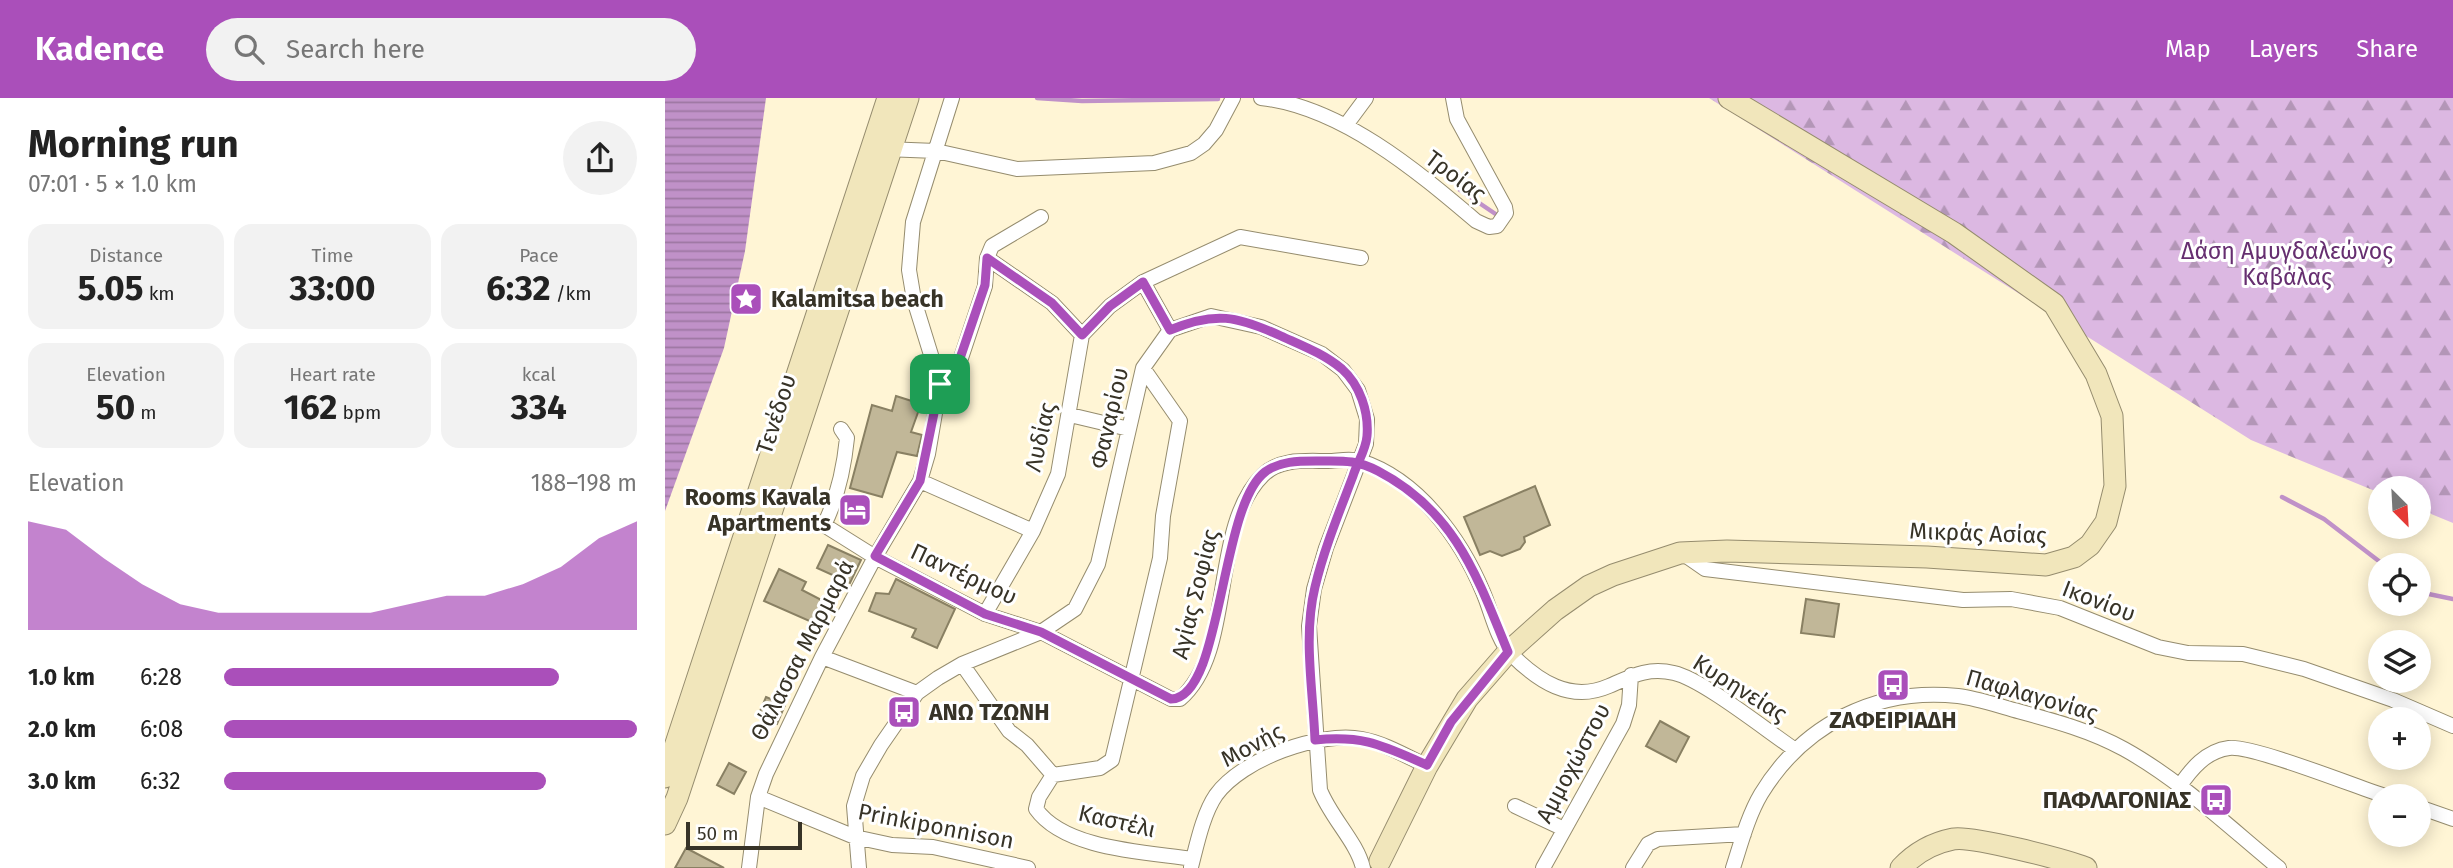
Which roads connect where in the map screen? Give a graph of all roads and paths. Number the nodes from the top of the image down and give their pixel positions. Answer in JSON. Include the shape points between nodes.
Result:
{"nodes":[{"id":1,"x":888,"y":98,"type":"edge"},
{"id":2,"x":908,"y":98,"type":"edge"},
{"id":3,"x":952,"y":98,"type":"edge"},
{"id":4,"x":1233,"y":98,"type":"edge"},
{"id":5,"x":1261,"y":98,"type":"edge"},
{"id":6,"x":1366,"y":98,"type":"edge"},
{"id":7,"x":1453,"y":98,"type":"edge"},
{"id":8,"x":1729,"y":98,"type":"edge"},
{"id":9,"x":1346,"y":125,"type":"junction"},
{"id":10,"x":882,"y":148,"type":"junction"},
{"id":11,"x":936,"y":151,"type":"junction"},
{"id":12,"x":1041,"y":218,"type":"dead end"},
{"id":13,"x":987,"y":258,"type":"junction"},
{"id":14,"x":1360,"y":258,"type":"dead end"},
{"id":15,"x":1143,"y":282,"type":"junction"},
{"id":16,"x":1170,"y":330,"type":"junction"},
{"id":17,"x":1082,"y":335,"type":"junction"},
{"id":18,"x":1143,"y":368,"type":"junction"},
{"id":19,"x":940,"y":384,"type":"junction"},
{"id":20,"x":1070,"y":415,"type":"junction"},
{"id":21,"x":841,"y":429,"type":"dead end"},
{"id":22,"x":1129,"y":429,"type":"junction"},
{"id":23,"x":1358,"y":461,"type":"junction"},
{"id":24,"x":920,"y":481,"type":"junction"},
{"id":25,"x":1033,"y":531,"type":"junction"},
{"id":26,"x":1680,"y":552,"type":"junction"},
{"id":27,"x":875,"y":556,"type":"junction"},
{"id":28,"x":985,"y":614,"type":"junction"},
{"id":29,"x":1041,"y":632,"type":"junction"},
{"id":30,"x":1508,"y":652,"type":"junction"},
{"id":31,"x":822,"y":657,"type":"junction"},
{"id":32,"x":962,"y":664,"type":"junction"},
{"id":33,"x":1631,"y":675,"type":"junction"},
{"id":34,"x":1132,"y":678,"type":"junction"},
{"id":35,"x":917,"y":693,"type":"junction"},
{"id":36,"x":1180,"y":699,"type":"joint"},
{"id":37,"x":2453,"y":726,"type":"edge"},
{"id":38,"x":1315,"y":740,"type":"junction"},
{"id":39,"x":1794,"y":750,"type":"junction"},
{"id":40,"x":1427,"y":765,"type":"junction"},
{"id":41,"x":1053,"y":775,"type":"junction"},
{"id":42,"x":665,"y":777,"type":"edge"},
{"id":43,"x":2179,"y":787,"type":"junction"},
{"id":44,"x":2368,"y":790,"type":"edge"},
{"id":45,"x":758,"y":797,"type":"junction"},
{"id":46,"x":1515,"y":806,"type":"dead end"},
{"id":47,"x":2431,"y":811,"type":"edge"},
{"id":48,"x":2453,"y":819,"type":"edge"},
{"id":49,"x":665,"y":824,"type":"edge"},
{"id":50,"x":1564,"y":829,"type":"junction"},
{"id":51,"x":1744,"y":834,"type":"junction"},
{"id":52,"x":855,"y":837,"type":"junction"},
{"id":53,"x":1192,"y":863,"type":"edge"},
{"id":54,"x":1380,"y":866,"type":"edge"},
{"id":55,"x":749,"y":868,"type":"edge"},
{"id":56,"x":859,"y":868,"type":"edge"},
{"id":57,"x":1028,"y":868,"type":"edge"},
{"id":58,"x":1543,"y":868,"type":"edge"},
{"id":59,"x":1633,"y":868,"type":"edge"},
{"id":60,"x":1733,"y":868,"type":"edge"},
{"id":61,"x":1901,"y":868,"type":"edge"},
{"id":62,"x":2086,"y":868,"type":"edge"},
{"id":63,"x":2279,"y":868,"type":"edge"}],
"edges":[{"from":1,"to":10,"type":"street","name":"Τενέδου"},
{"from":2,"to":10,"type":"street","name":"Τενέδου"},
{"from":3,"to":11,"type":"street","name":"Θάλασσα Μαρμαρά"},
{"from":4,"to":11,"type":"street","via":[[1205,144],[1191,153],[1154,163],[1017,169]]},
{"from":5,"to":9,"type":"street","name":"Τροίας","via":[[1305,107]]},
{"from":6,"to":9,"type":"street"},
{"from":7,"to":9,"type":"street","name":"Τροίας","via":[[1457,119],[1505,207],[1497,226],[1476,221]]},
{"from":8,"to":26,"type":"street","name":"Μικράς Ασίας","via":[[1954,233],[2054,304],[2096,374],[2112,416],[2115,486],[2099,535],[2074,557],[2046,565],[1798,552]]},
{"from":10,"to":11,"type":"street"},
{"from":10,"to":42,"type":"street","name":"Τενέδου"},
{"from":10,"to":49,"type":"street","name":"Τενέδου"},
{"from":11,"to":19,"type":"street","name":"Θάλασσα Μαρμαρά","via":[[912,222],[909,270]]},
{"from":12,"to":13,"type":"street","via":[[992,246]]},
{"from":13,"to":17,"type":"street","via":[[1052,303]]},
{"from":13,"to":19,"type":"street","via":[[985,285],[955,373]]},
{"from":14,"to":15,"type":"street","via":[[1240,237]]},
{"from":15,"to":16,"type":"street"},
{"from":15,"to":17,"type":"street","via":[[1110,306]]},
{"from":16,"to":18,"type":"street","name":"Φαναρίου"},
{"from":16,"to":23,"type":"street","via":[[1211,316],[1261,327],[1322,354],[1359,390],[1367,434]]},
{"from":17,"to":20,"type":"street","name":"Λυδίας"},
{"from":18,"to":22,"type":"street","name":"Φαναρίου"},
{"from":18,"to":34,"type":"street","via":[[1180,421],[1160,558]]},
{"from":19,"to":24,"type":"street","name":"Θάλασσα Μαρμαρά"},
{"from":20,"to":22,"type":"street"},
{"from":20,"to":25,"type":"street","name":"Λυδίας","via":[[1058,474]]},
{"from":21,"to":27,"type":"street","name":"Παντέρμου","via":[[847,438],[846,451],[824,525]]},
{"from":22,"to":29,"type":"street","name":"Φαναρίου","via":[[1098,564],[1075,609]]},
{"from":23,"to":30,"type":"street","via":[[1400,484],[1449,527],[1464,550]]},
{"from":23,"to":36,"type":"street","name":"Αγίας Σοφίας","via":[[1281,463],[1264,473],[1247,494],[1206,656],[1191,689]]},
{"from":23,"to":38,"type":"street","via":[[1312,601],[1309,626]]},
{"from":24,"to":25,"type":"street"},
{"from":24,"to":27,"type":"street","name":"Θάλασσα Μαρμαρά"},
{"from":25,"to":28,"type":"street","name":"Λυδίας"},
{"from":26,"to":30,"type":"street","name":"Μικράς Ασίας","via":[[1589,586]]},
{"from":26,"to":37,"type":"street","name":"Ικονίου","via":[[1705,569],[1963,600],[2011,599],[2060,608],[2158,647],[2188,653],[2243,654],[2304,669]]},
{"from":27,"to":28,"type":"street","name":"Παντέρμου"},
{"from":27,"to":31,"type":"street","name":"Θάλασσα Μαρμαρά"},
{"from":28,"to":29,"type":"street","name":"Παντέρμου"},
{"from":29,"to":32,"type":"street","name":"Φαναρίου"},
{"from":29,"to":34,"type":"street","name":"Παντέρμου"},
{"from":30,"to":33,"type":"street","name":"Κυρηνείας","via":[[1560,691],[1606,688]]},
{"from":30,"to":40,"type":"street","name":"Μικράς Ασίας","via":[[1451,722]]},
{"from":31,"to":35,"type":"street"},
{"from":31,"to":45,"type":"street","name":"Θάλασσα Μαρμαρά"},
{"from":32,"to":35,"type":"street","name":"Φαναρίου"},
{"from":32,"to":41,"type":"street","via":[[1009,731]]},
{"from":33,"to":39,"type":"street","name":"Κυρηνείας","via":[[1653,669],[1678,673]]},
{"from":33,"to":50,"type":"street","name":"Αμμοχώστου","via":[[1623,724]]},
{"from":34,"to":36,"type":"street","name":"Παντέρμου","via":[[1171,699]]},
{"from":34,"to":41,"type":"street","name":"Καστέλι","via":[[1112,760],[1100,768]]},
{"from":35,"to":52,"type":"street","name":"Φαναρίου","via":[[863,776],[854,806]]},
{"from":38,"to":40,"type":"street","name":"Μονής","via":[[1365,740]]},
{"from":38,"to":53,"type":"street","name":"Μονής","via":[[1269,757],[1228,780],[1211,807]]},
{"from":38,"to":54,"type":"street","via":[[1320,790],[1329,813],[1344,834]]},
{"from":39,"to":43,"type":"street","name":"Παφλαγονίας","via":[[1830,722],[1874,703],[1895,697],[1959,695],[2074,727],[2122,747]]},
{"from":39,"to":51,"type":"street","name":"Παφλαγονίας","via":[[1760,797]]},
{"from":40,"to":54,"type":"street","name":"Μικράς Ασίας"},
{"from":41,"to":53,"type":"street","name":"Καστέλι","via":[[1036,809],[1058,830],[1110,847]]},
{"from":43,"to":44,"type":"street","via":[[2195,764],[2229,748],[2255,752]]},
{"from":43,"to":63,"type":"street","name":"Παφλαγονίας"},
{"from":45,"to":52,"type":"street","name":"Prinkiponnison"},
{"from":45,"to":55,"type":"street","name":"Θάλασσα Μαρμαρά"},
{"from":46,"to":50,"type":"street"},
{"from":47,"to":48,"type":"street"},
{"from":50,"to":58,"type":"street","name":"Αμμοχώστου"},
{"from":51,"to":59,"type":"street","via":[[1658,839],[1648,844]]},
{"from":51,"to":60,"type":"street","name":"Παφλαγονίας"},
{"from":52,"to":56,"type":"street","name":"Φαναρίου"},
{"from":52,"to":57,"type":"street","name":"Prinkiponnison","via":[[933,847]]},
{"from":61,"to":62,"type":"street","via":[[1927,848],[1955,838]]}]}
